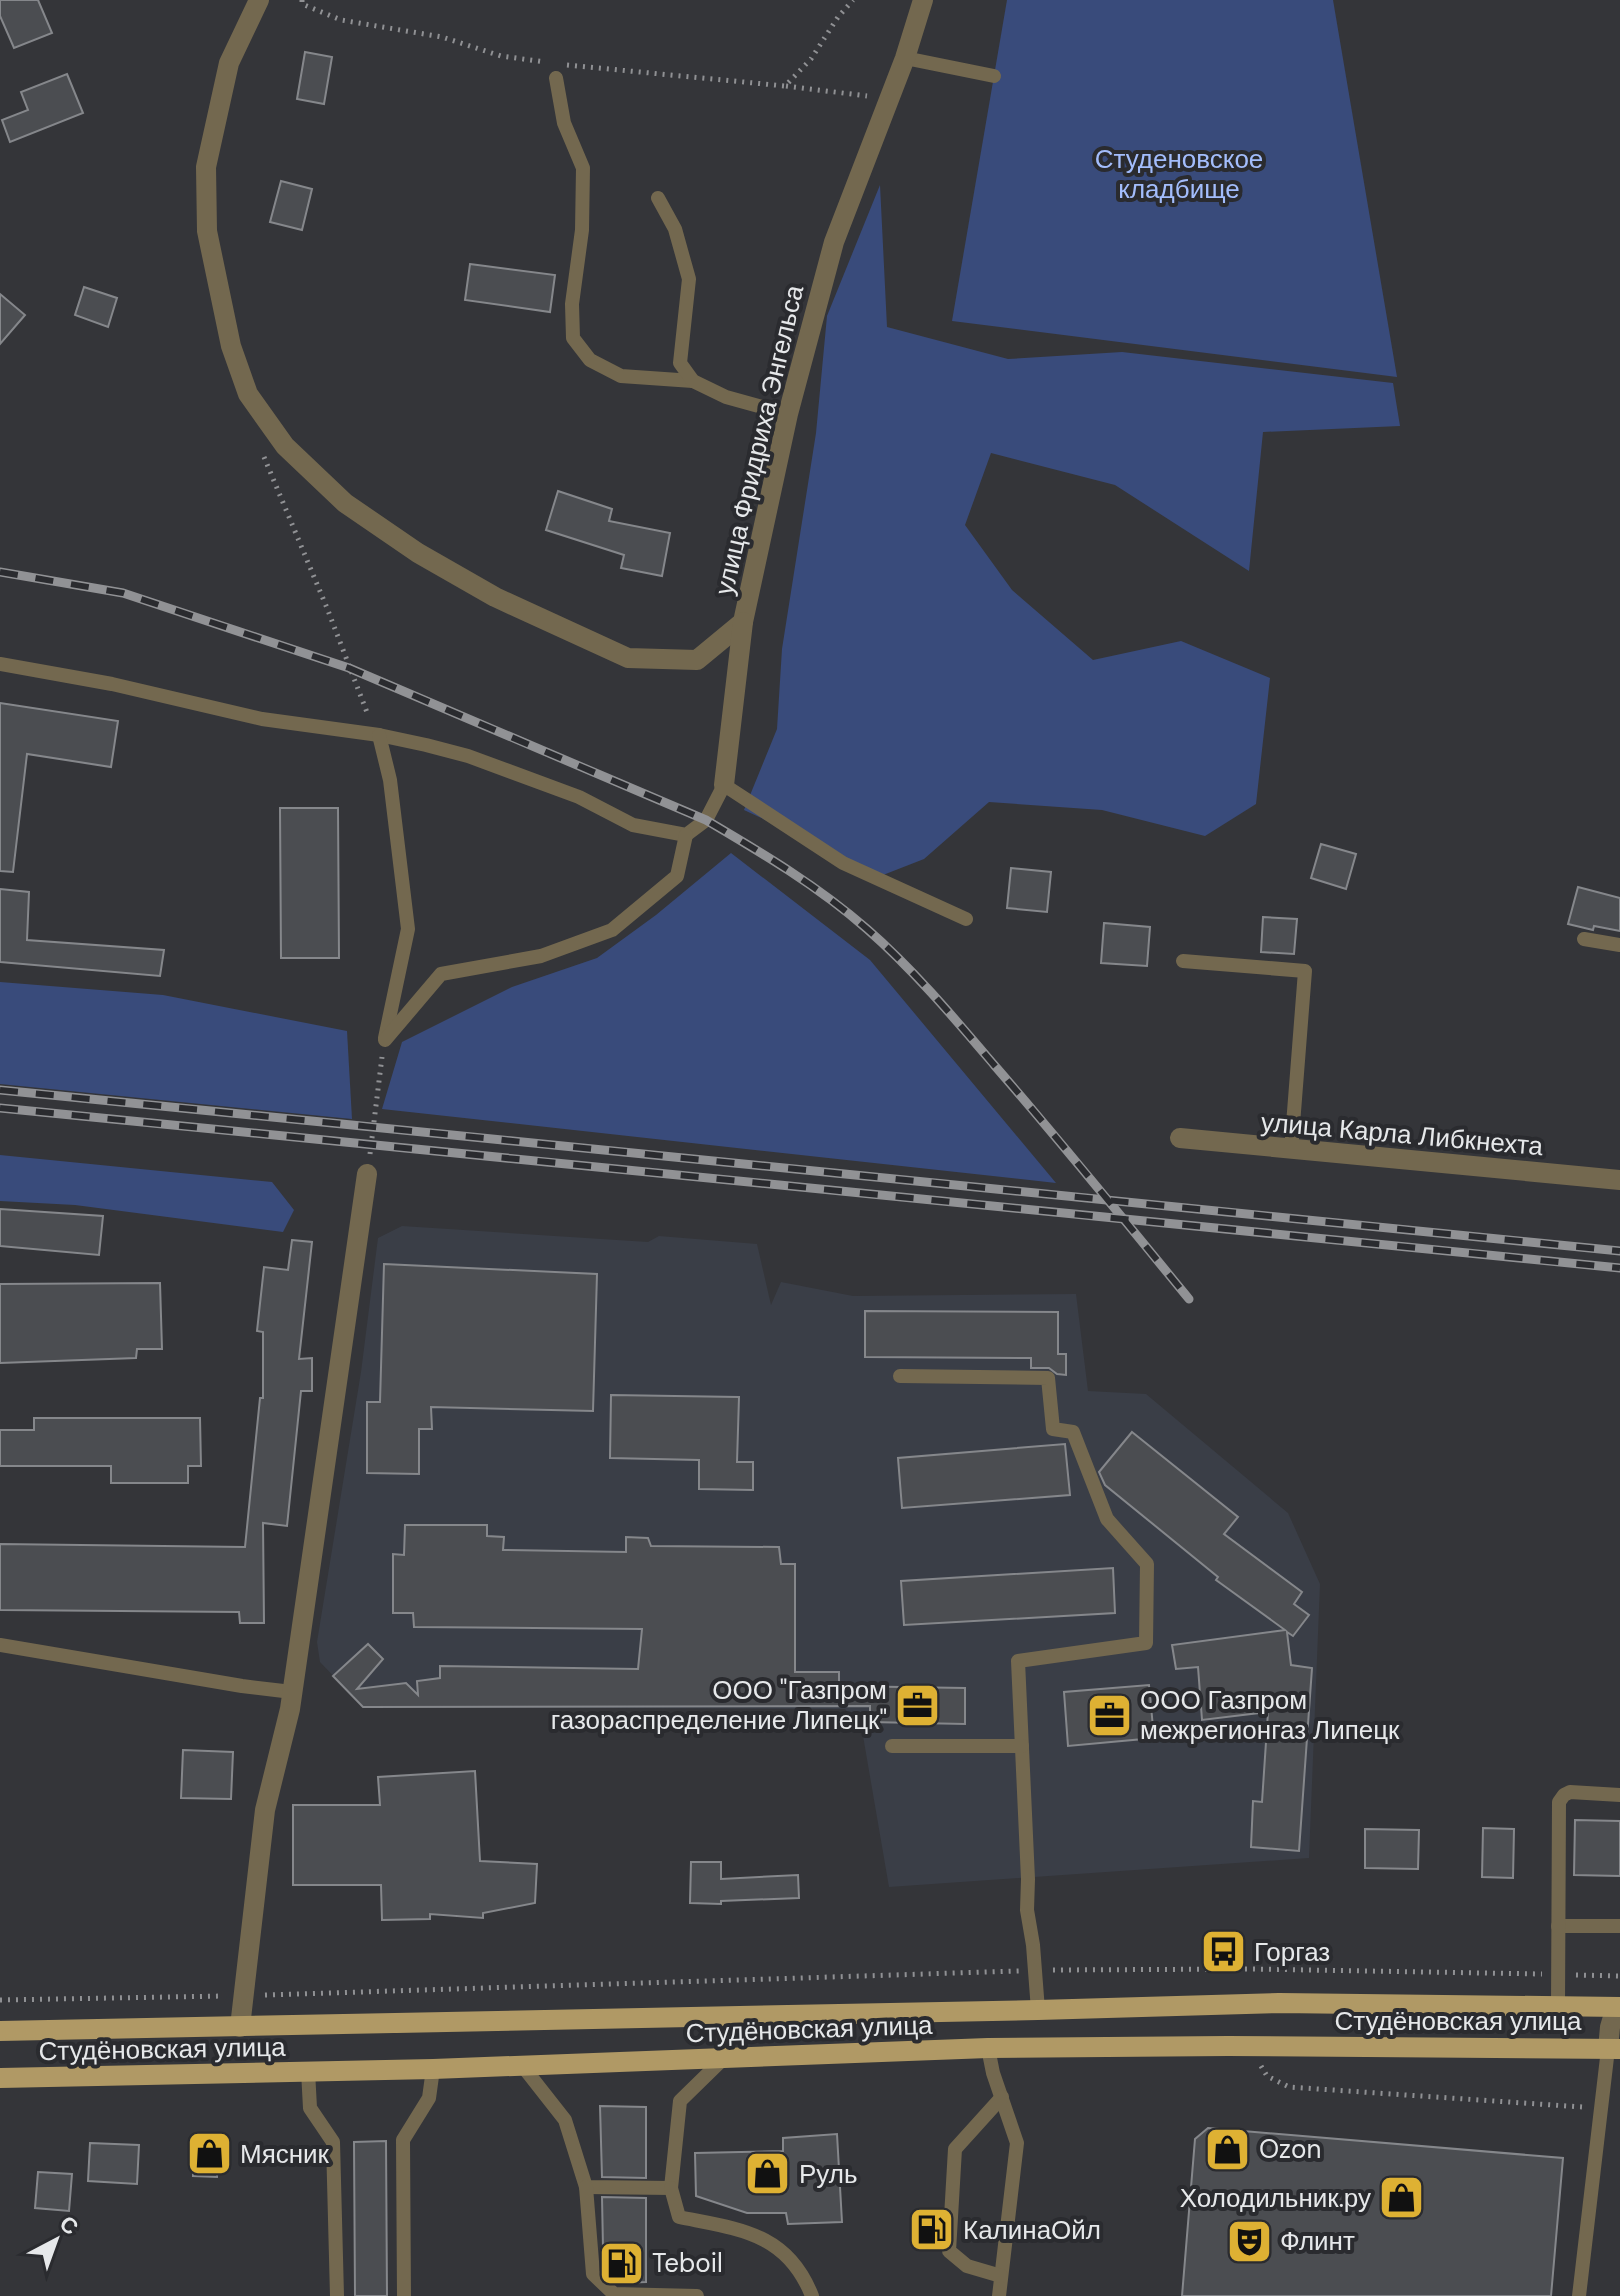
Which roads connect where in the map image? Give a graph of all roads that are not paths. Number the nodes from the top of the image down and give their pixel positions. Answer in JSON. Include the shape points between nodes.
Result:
{"nodes":[{"id":1,"x":259,"y":0,"type":"edge"},
{"id":2,"x":923,"y":0,"type":"edge"},
{"id":3,"x":905,"y":58,"type":"junction"},
{"id":4,"x":559,"y":72,"type":"road end"},
{"id":5,"x":994,"y":76,"type":"dead end"},
{"id":6,"x":658,"y":198,"type":"dead end"},
{"id":7,"x":693,"y":381,"type":"junction"},
{"id":8,"x":788,"y":414,"type":"junction"},
{"id":9,"x":743,"y":622,"type":"junction"},
{"id":10,"x":0,"y":664,"type":"edge"},
{"id":11,"x":379,"y":735,"type":"junction"},
{"id":12,"x":724,"y":785,"type":"junction"},
{"id":13,"x":686,"y":835,"type":"junction"},
{"id":14,"x":966,"y":919,"type":"dead end"},
{"id":15,"x":1584,"y":939,"type":"dead end"},
{"id":16,"x":1620,"y":945,"type":"edge"},
{"id":17,"x":1183,"y":961,"type":"dead end"},
{"id":18,"x":1180,"y":1138,"type":"dead end"},
{"id":19,"x":1291,"y":1150,"type":"junction"},
{"id":20,"x":367,"y":1174,"type":"road end"},
{"id":21,"x":1620,"y":1180,"type":"edge"},
{"id":22,"x":900,"y":1376,"type":"dead end"},
{"id":23,"x":0,"y":1645,"type":"edge"},
{"id":24,"x":292,"y":1692,"type":"junction"},
{"id":25,"x":892,"y":1746,"type":"dead end"},
{"id":26,"x":1022,"y":1746,"type":"junction"},
{"id":27,"x":1620,"y":1795,"type":"edge"},
{"id":28,"x":1558,"y":1926,"type":"junction"},
{"id":29,"x":1620,"y":1926,"type":"edge"},
{"id":30,"x":1558,"y":2004,"type":"junction"},
{"id":31,"x":1618,"y":2007,"type":"edge"},
{"id":32,"x":1038,"y":2010,"type":"junction"},
{"id":33,"x":240,"y":2027,"type":"junction"},
{"id":34,"x":0,"y":2031,"type":"edge"},
{"id":35,"x":988,"y":2048,"type":"junction"},
{"id":36,"x":1616,"y":2054,"type":"edge"},
{"id":37,"x":723,"y":2059,"type":"junction"},
{"id":38,"x":521,"y":2064,"type":"junction"},
{"id":39,"x":433,"y":2069,"type":"junction"},
{"id":40,"x":308,"y":2071,"type":"junction"},
{"id":41,"x":0,"y":2078,"type":"edge"},
{"id":42,"x":1002,"y":2097,"type":"junction"},
{"id":43,"x":586,"y":2187,"type":"junction"},
{"id":44,"x":671,"y":2188,"type":"junction"},
{"id":45,"x":1001,"y":2276,"type":"junction"},
{"id":46,"x":337,"y":2296,"type":"edge"},
{"id":47,"x":404,"y":2296,"type":"edge"},
{"id":48,"x":697,"y":2296,"type":"edge"},
{"id":49,"x":812,"y":2296,"type":"edge"},
{"id":50,"x":999,"y":2296,"type":"edge"},
{"id":51,"x":1579,"y":2296,"type":"edge"}],
"edges":[{"from":1,"to":9,"type":"street","name":"улица Фридриха Энгельса","via":[[229,63],[216,115],[206,167],[207,231],[231,346],[248,394],[285,446],[345,503],[418,553],[495,597],[628,658],[697,660]]},
{"from":2,"to":3,"type":"street","name":"улица Фридриха Энгельса"},
{"from":3,"to":5,"type":"lane"},
{"from":3,"to":8,"type":"street","name":"улица Фридриха Энгельса","via":[[834,242]]},
{"from":4,"to":7,"type":"lane","via":[[564,123],[583,168],[573,338],[590,360],[621,376]]},
{"from":6,"to":7,"type":"lane","via":[[675,229],[689,279],[680,363]]},
{"from":7,"to":8,"type":"lane","via":[[726,397]]},
{"from":8,"to":9,"type":"street","name":"улица Фридриха Энгельса"},
{"from":9,"to":12,"type":"street"},
{"from":10,"to":11,"type":"lane","via":[[262,719]]},
{"from":11,"to":13,"type":"lane","via":[[468,756],[579,797],[633,825]]},
{"from":11,"to":13,"type":"lane","via":[[390,780],[408,929],[385,1040],[441,974],[541,956],[612,930],[677,876]]},
{"from":12,"to":13,"type":"lane","via":[[706,820]]},
{"from":12,"to":14,"type":"lane","via":[[843,863]]},
{"from":15,"to":16,"type":"lane"},
{"from":17,"to":19,"type":"lane","via":[[1305,971]]},
{"from":18,"to":19,"type":"street","name":"улица Карла Либкнехта"},
{"from":19,"to":21,"type":"street","name":"улица Карла Либкнехта"},
{"from":20,"to":24,"type":"street"},
{"from":22,"to":26,"type":"lane","via":[[1048,1378],[1053,1429],[1073,1432],[1107,1519],[1147,1564],[1146,1643],[1018,1661]]},
{"from":23,"to":24,"type":"lane"},
{"from":24,"to":33,"type":"street","via":[[265,1810]]},
{"from":25,"to":26,"type":"lane"},
{"from":26,"to":32,"type":"lane","via":[[1027,1910]]},
{"from":27,"to":28,"type":"lane","via":[[1570,1792],[1559,1802]]},
{"from":28,"to":29,"type":"lane"},
{"from":28,"to":30,"type":"lane"},
{"from":30,"to":31,"type":"main road","name":"Студёновская улица"},
{"from":30,"to":32,"type":"main road","name":"Студёновская улица","via":[[1279,2003]]},
{"from":31,"to":36,"type":"street","via":[[1610,2027]]},
{"from":32,"to":33,"type":"main road","name":"Студёновская улица"},
{"from":33,"to":34,"type":"main road","name":"Студёновская улица"},
{"from":35,"to":36,"type":"main road","name":"Студёновская улица","via":[[1242,2046]]},
{"from":35,"to":37,"type":"main road","name":"Студёновская улица"},
{"from":35,"to":42,"type":"lane"},
{"from":36,"to":51,"type":"lane","via":[[1603,2103]]},
{"from":37,"to":38,"type":"main road","name":"Студёновская улица"},
{"from":37,"to":44,"type":"lane","via":[[680,2101]]},
{"from":38,"to":39,"type":"main road","name":"Студёновская улица"},
{"from":38,"to":43,"type":"lane","via":[[565,2120]]},
{"from":39,"to":40,"type":"main road","name":"Студёновская улица"},
{"from":39,"to":47,"type":"lane","via":[[429,2098],[403,2140]]},
{"from":40,"to":41,"type":"main road","name":"Студёновская улица"},
{"from":40,"to":46,"type":"lane","via":[[310,2108],[333,2142]]},
{"from":42,"to":45,"type":"lane","via":[[1017,2143]]},
{"from":42,"to":45,"type":"lane","via":[[955,2149],[949,2251],[967,2266]]},
{"from":43,"to":44,"type":"lane"},
{"from":43,"to":48,"type":"lane","via":[[593,2274],[614,2294]]},
{"from":44,"to":49,"type":"lane","via":[[679,2217],[747,2231],[782,2250]]},
{"from":45,"to":50,"type":"lane"}]}
